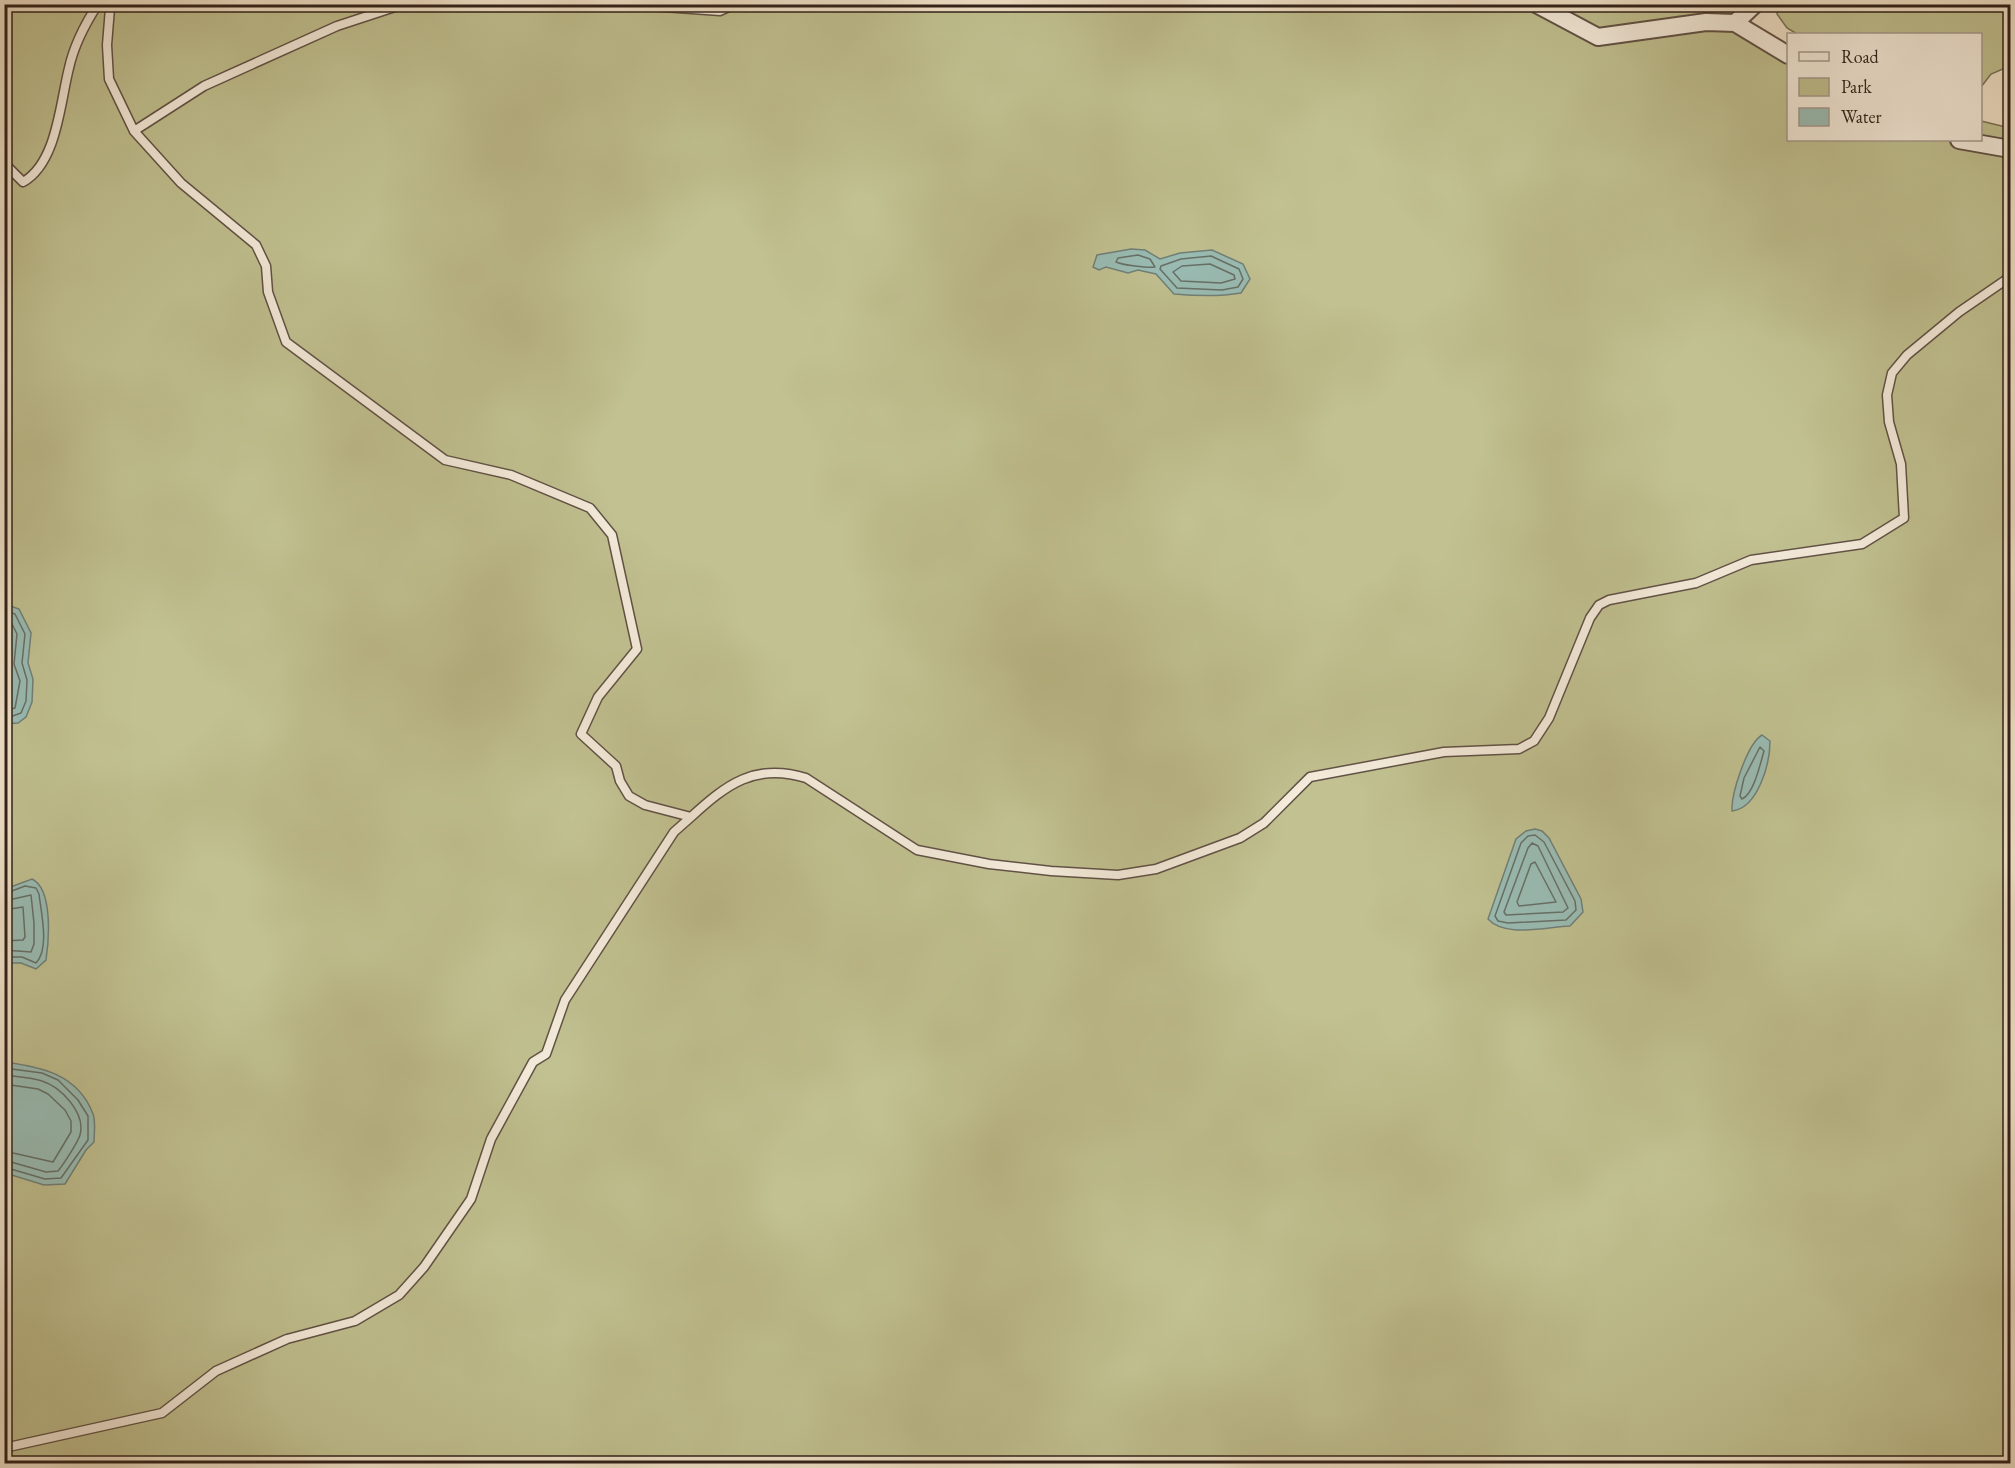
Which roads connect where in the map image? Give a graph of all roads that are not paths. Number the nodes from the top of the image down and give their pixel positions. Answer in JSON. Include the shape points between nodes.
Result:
{"nodes":[{"id":1,"x":98,"y":4,"type":"edge"},
{"id":2,"x":404,"y":4,"type":"edge"},
{"id":3,"x":622,"y":4,"type":"edge"},
{"id":4,"x":735,"y":4,"type":"edge"},
{"id":5,"x":1536,"y":4,"type":"edge"},
{"id":6,"x":1755,"y":4,"type":"edge"},
{"id":7,"x":109,"y":6,"type":"edge"},
{"id":8,"x":1735,"y":23,"type":"junction"},
{"id":9,"x":1787,"y":54,"type":"edge"},
{"id":10,"x":134,"y":130,"type":"junction"},
{"id":11,"x":1965,"y":141,"type":"edge"},
{"id":12,"x":2010,"y":149,"type":"edge"},
{"id":13,"x":4,"y":163,"type":"edge"},
{"id":14,"x":2010,"y":277,"type":"edge"},
{"id":15,"x":691,"y":818,"type":"junction"},
{"id":16,"x":4,"y":1448,"type":"edge"}],
"edges":[{"from":1,"to":13,"type":"lane","via":[[85,24],[73,56],[58,124],[36,175],[23,182]]},
{"from":2,"to":10,"type":"lane","via":[[337,26],[204,86]]},
{"from":3,"to":4,"type":"lane","via":[[720,11]]},
{"from":5,"to":8,"type":"street","via":[[1598,37],[1706,22]]},
{"from":6,"to":8,"type":"street"},
{"from":7,"to":10,"type":"lane","via":[[109,79]]},
{"from":8,"to":9,"type":"street"},
{"from":10,"to":15,"type":"lane","via":[[181,183],[256,245],[266,266],[268,292],[286,342],[445,460],[512,475],[590,508],[612,535],[637,649],[598,698],[581,734],[616,766],[629,796],[645,805]]},
{"from":11,"to":12,"type":"street"},
{"from":14,"to":15,"type":"lane","via":[[1959,312],[1907,355],[1892,373],[1887,395],[1889,422],[1901,464],[1904,518],[1862,544],[1751,560],[1696,583],[1599,605],[1549,718],[1534,741],[1519,749],[1444,752],[1310,777],[1264,823],[1240,838],[1156,869],[1118,875],[989,864],[917,850],[806,778],[792,774],[741,778],[721,789]]},
{"from":15,"to":16,"type":"lane","via":[[674,832],[565,1000],[546,1054],[533,1062],[491,1139],[471,1199],[424,1267],[399,1295],[355,1321],[287,1339],[216,1371],[162,1413]]}]}
